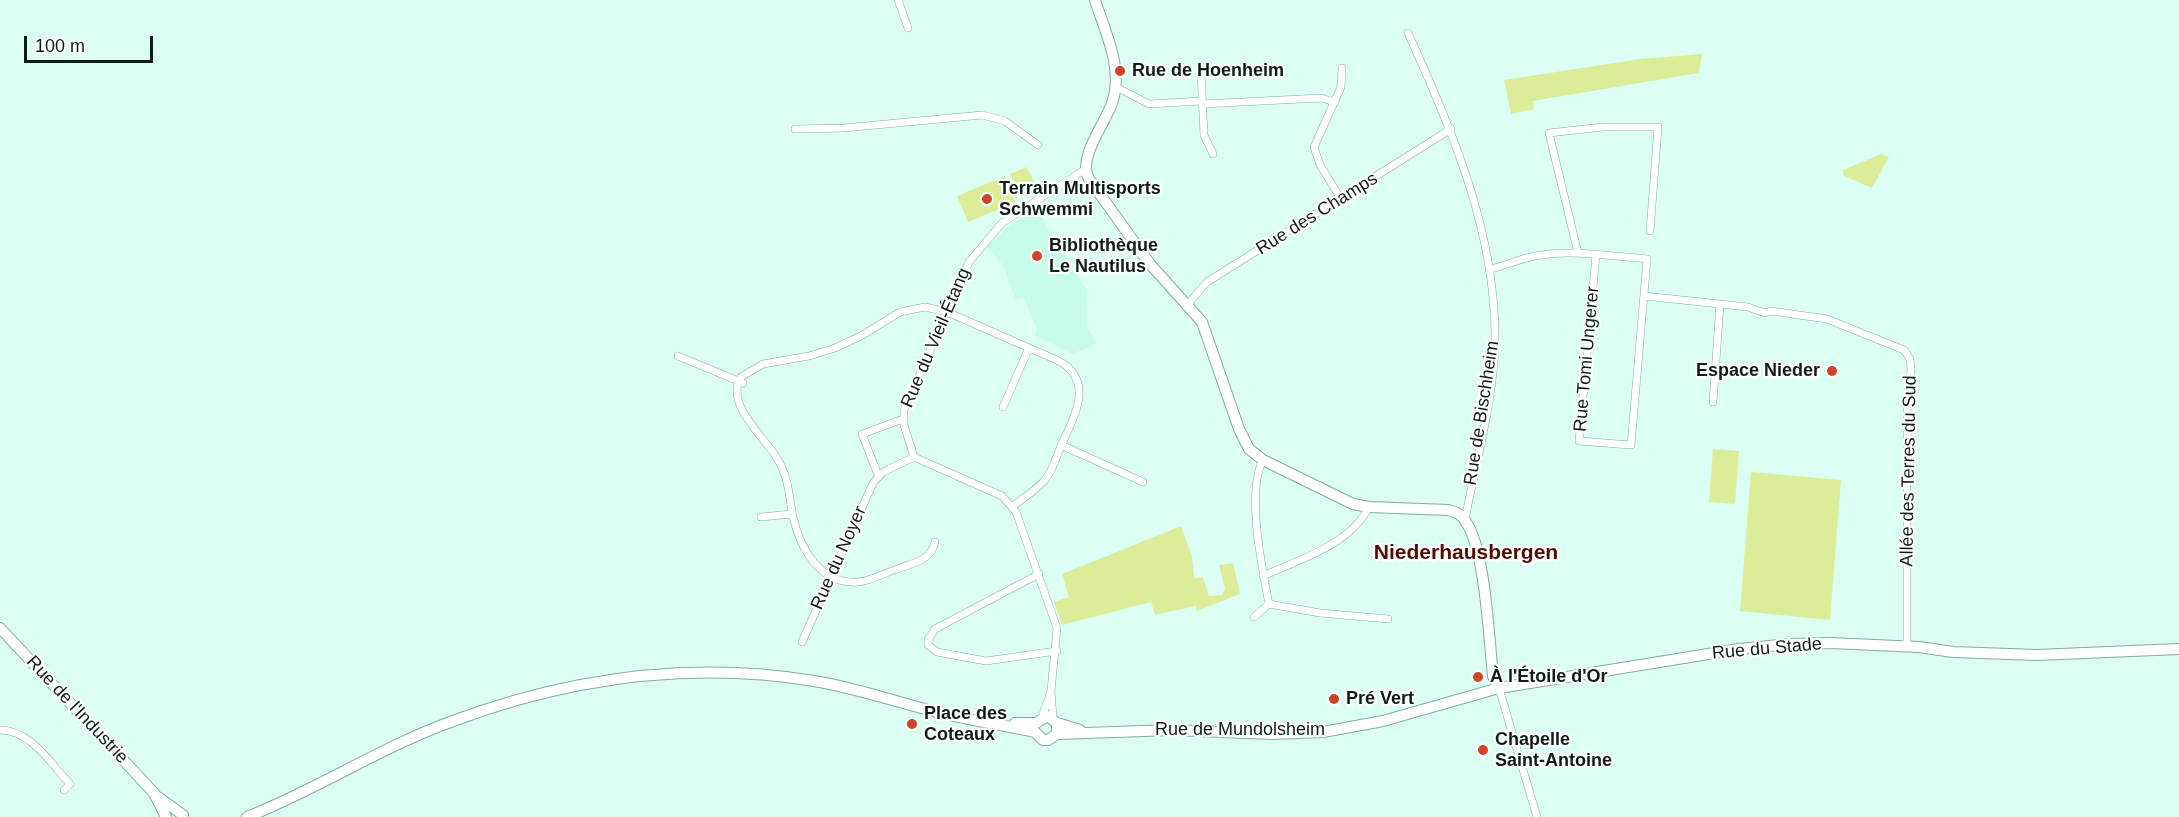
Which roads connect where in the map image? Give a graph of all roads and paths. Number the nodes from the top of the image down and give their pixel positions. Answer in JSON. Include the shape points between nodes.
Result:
{"nodes":[{"id":1,"x":898,"y":0,"type":"edge"},
{"id":2,"x":1095,"y":0,"type":"edge"},
{"id":3,"x":908,"y":28,"type":"dead end"},
{"id":4,"x":1408,"y":33,"type":"dead end"},
{"id":5,"x":1342,"y":68,"type":"dead end"},
{"id":6,"x":1201,"y":72,"type":"dead end"},
{"id":7,"x":1116,"y":87,"type":"junction"},
{"id":8,"x":1335,"y":102,"type":"junction"},
{"id":9,"x":1202,"y":103,"type":"junction"},
{"id":10,"x":795,"y":129,"type":"dead end"},
{"id":11,"x":1451,"y":129,"type":"junction"},
{"id":12,"x":1038,"y":145,"type":"dead end"},
{"id":13,"x":1213,"y":154,"type":"dead end"},
{"id":14,"x":1084,"y":170,"type":"junction"},
{"id":15,"x":1341,"y":199,"type":"junction"},
{"id":16,"x":1650,"y":231,"type":"dead end"},
{"id":17,"x":1578,"y":254,"type":"junction"},
{"id":18,"x":1596,"y":255,"type":"junction"},
{"id":19,"x":1490,"y":269,"type":"junction"},
{"id":20,"x":1644,"y":296,"type":"junction"},
{"id":21,"x":1188,"y":304,"type":"junction"},
{"id":22,"x":1720,"y":304,"type":"junction"},
{"id":23,"x":947,"y":312,"type":"junction"},
{"id":24,"x":1029,"y":348,"type":"junction"},
{"id":25,"x":678,"y":356,"type":"dead end"},
{"id":26,"x":741,"y":382,"type":"junction"},
{"id":27,"x":1713,"y":402,"type":"dead end"},
{"id":28,"x":1003,"y":407,"type":"dead end"},
{"id":29,"x":903,"y":419,"type":"junction"},
{"id":30,"x":1061,"y":445,"type":"junction"},
{"id":31,"x":914,"y":457,"type":"junction"},
{"id":32,"x":1263,"y":460,"type":"junction"},
{"id":33,"x":878,"y":475,"type":"junction"},
{"id":34,"x":1143,"y":482,"type":"dead end"},
{"id":35,"x":1013,"y":506,"type":"junction"},
{"id":36,"x":1369,"y":507,"type":"junction"},
{"id":37,"x":792,"y":514,"type":"junction"},
{"id":38,"x":761,"y":517,"type":"dead end"},
{"id":39,"x":1465,"y":520,"type":"junction"},
{"id":40,"x":935,"y":542,"type":"dead end"},
{"id":41,"x":1039,"y":574,"type":"junction"},
{"id":42,"x":831,"y":575,"type":"junction"},
{"id":43,"x":1263,"y":576,"type":"junction"},
{"id":44,"x":1269,"y":604,"type":"junction"},
{"id":45,"x":1254,"y":617,"type":"dead end"},
{"id":46,"x":1388,"y":619,"type":"dead end"},
{"id":47,"x":0,"y":628,"type":"edge"},
{"id":48,"x":802,"y":642,"type":"dead end"},
{"id":49,"x":1907,"y":647,"type":"junction"},
{"id":50,"x":2179,"y":649,"type":"edge"},
{"id":51,"x":1057,"y":651,"type":"junction"},
{"id":52,"x":1499,"y":688,"type":"junction"},
{"id":53,"x":1052,"y":691,"type":"junction"},
{"id":54,"x":1047,"y":724,"type":"junction"},
{"id":55,"x":0,"y":730,"type":"edge"},
{"id":56,"x":64,"y":790,"type":"dead end"},
{"id":57,"x":154,"y":794,"type":"junction"},
{"id":58,"x":182,"y":816,"type":"edge"},
{"id":59,"x":166,"y":817,"type":"edge"},
{"id":60,"x":247,"y":817,"type":"edge"},
{"id":61,"x":1537,"y":817,"type":"edge"}],
"edges":[{"from":1,"to":3,"type":"street"},
{"from":2,"to":7,"type":"street","via":[[1113,55]]},
{"from":4,"to":11,"type":"street","name":"Rue de Bischheim"},
{"from":5,"to":8,"type":"street"},
{"from":6,"to":9,"type":"street"},
{"from":7,"to":9,"type":"street","via":[[1149,104]]},
{"from":7,"to":14,"type":"street"},
{"from":8,"to":9,"type":"street","via":[[1321,98]]},
{"from":8,"to":15,"type":"street","via":[[1314,147]]},
{"from":9,"to":13,"type":"street","via":[[1204,135]]},
{"from":10,"to":12,"type":"street","via":[[865,127],[982,115],[1005,121]]},
{"from":11,"to":15,"type":"street","name":"Rue des Champs"},
{"from":11,"to":19,"type":"street","name":"Rue de Bischheim","via":[[1465,168]]},
{"from":14,"to":21,"type":"street","via":[[1150,264]]},
{"from":14,"to":23,"type":"street","name":"Rue du Vieil-Étang","via":[[1014,215],[990,236],[969,262]]},
{"from":15,"to":21,"type":"street","name":"Rue des Champs","via":[[1207,282]]},
{"from":16,"to":17,"type":"street","via":[[1658,127],[1603,127],[1549,133]]},
{"from":17,"to":18,"type":"street"},
{"from":17,"to":19,"type":"street","via":[[1535,255]]},
{"from":18,"to":20,"type":"street","name":"Rue Tomi Ungerer","via":[[1647,259]]},
{"from":18,"to":20,"type":"street","name":"Rue Tomi Ungerer","via":[[1579,441],[1631,445]]},
{"from":19,"to":39,"type":"street","name":"Rue de Bischheim","via":[[1495,343]]},
{"from":20,"to":22,"type":"street","name":"Allée des Terres du Sud"},
{"from":21,"to":32,"type":"street","via":[[1205,327],[1242,438]]},
{"from":22,"to":27,"type":"street"},
{"from":22,"to":49,"type":"street","name":"Allée des Terres du Sud","via":[[1827,320],[1904,350],[1910,359]]},
{"from":23,"to":24,"type":"street"},
{"from":23,"to":26,"type":"street","via":[[925,307],[904,310],[835,348],[769,362],[750,371]]},
{"from":23,"to":29,"type":"street","name":"Rue du Vieil-Étang"},
{"from":24,"to":28,"type":"street"},
{"from":24,"to":30,"type":"street","via":[[1066,365],[1080,387],[1081,398]]},
{"from":25,"to":26,"type":"street"},
{"from":26,"to":37,"type":"street","via":[[739,399],[744,413],[780,463]]},
{"from":29,"to":31,"type":"street"},
{"from":29,"to":33,"type":"street","via":[[862,434]]},
{"from":30,"to":34,"type":"street"},
{"from":30,"to":35,"type":"street","via":[[1046,478]]},
{"from":31,"to":33,"type":"street"},
{"from":31,"to":35,"type":"street","via":[[1002,496]]},
{"from":32,"to":36,"type":"street","via":[[1346,501]]},
{"from":32,"to":43,"type":"street","via":[[1257,477]]},
{"from":33,"to":42,"type":"street","name":"Rue du Noyer"},
{"from":35,"to":41,"type":"street"},
{"from":36,"to":39,"type":"street","via":[[1448,510]]},
{"from":36,"to":43,"type":"street","via":[[1361,521],[1344,536]]},
{"from":37,"to":38,"type":"street"},
{"from":37,"to":42,"type":"street","via":[[807,555]]},
{"from":39,"to":52,"type":"street","via":[[1477,544],[1493,676]]},
{"from":40,"to":42,"type":"street","via":[[924,559],[866,580],[850,582]]},
{"from":41,"to":51,"type":"street","via":[[1057,628]]},
{"from":41,"to":51,"type":"street","via":[[945,623],[928,640],[931,650],[972,660]]},
{"from":42,"to":48,"type":"street","name":"Rue du Noyer"},
{"from":43,"to":44,"type":"street"},
{"from":44,"to":45,"type":"street"},
{"from":44,"to":46,"type":"street"},
{"from":47,"to":57,"type":"street","name":"Rue de l'Industrie"},
{"from":49,"to":50,"type":"street","name":"Rue du Stade","via":[[2037,655]]},
{"from":49,"to":52,"type":"street","name":"Rue du Stade","via":[[1789,644],[1739,649]]},
{"from":51,"to":53,"type":"street"},
{"from":52,"to":54,"type":"street","name":"Rue de Mundolsheim","via":[[1375,723],[1323,732],[1083,731]]},
{"from":52,"to":61,"type":"street"},
{"from":53,"to":54,"type":"street"},
{"from":53,"to":54,"type":"street"},
{"from":54,"to":60,"type":"street","name":"Rue de Mundolsheim","via":[[1000,724],[786,677],[704,672],[618,678],[534,694],[453,721],[374,754]]},
{"from":55,"to":56,"type":"street","via":[[26,737],[70,784]]},
{"from":57,"to":58,"type":"street","name":"Rue de l'Industrie"},
{"from":57,"to":59,"type":"street","name":"Rue de l'Industrie"}]}
